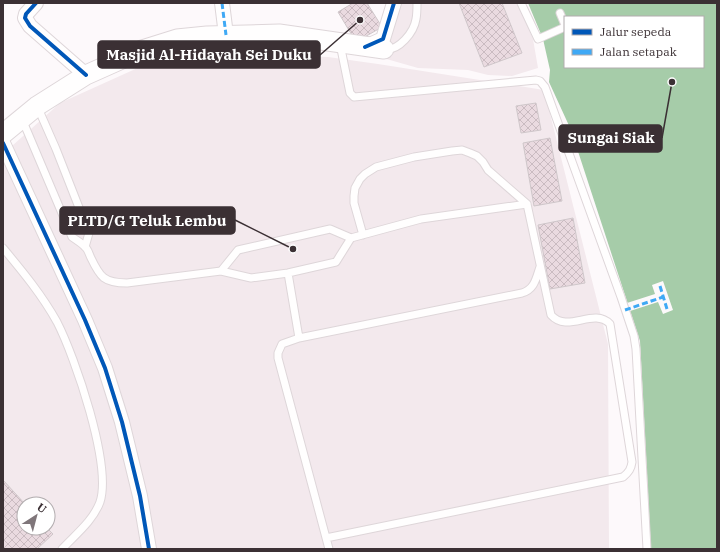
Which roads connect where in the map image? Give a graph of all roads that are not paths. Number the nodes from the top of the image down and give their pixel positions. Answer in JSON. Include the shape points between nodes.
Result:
{"nodes":[{"id":1,"x":36,"y":3,"type":"edge"},
{"id":2,"x":222,"y":3,"type":"edge"},
{"id":3,"x":394,"y":3,"type":"edge"},
{"id":4,"x":417,"y":3,"type":"edge"},
{"id":5,"x":521,"y":3,"type":"edge"},
{"id":6,"x":560,"y":13,"type":"dead end"},
{"id":7,"x":564,"y":23,"type":"edge"},
{"id":8,"x":564,"y":26,"type":"edge"},
{"id":9,"x":226,"y":35,"type":"junction"},
{"id":10,"x":340,"y":44,"type":"junction"},
{"id":11,"x":365,"y":47,"type":"junction"},
{"id":12,"x":384,"y":49,"type":"joint"},
{"id":13,"x":86,"y":75,"type":"junction"},
{"id":14,"x":37,"y":106,"type":"junction"},
{"id":15,"x":22,"y":117,"type":"junction"},
{"id":16,"x":3,"y":134,"type":"edge"},
{"id":17,"x":3,"y":143,"type":"edge"},
{"id":18,"x":527,"y":204,"type":"junction"},
{"id":19,"x":363,"y":235,"type":"junction"},
{"id":20,"x":351,"y":238,"type":"junction"},
{"id":21,"x":85,"y":247,"type":"junction"},
{"id":22,"x":3,"y":248,"type":"edge"},
{"id":23,"x":540,"y":267,"type":"junction"},
{"id":24,"x":221,"y":270,"type":"junction"},
{"id":25,"x":288,"y":273,"type":"junction"},
{"id":26,"x":299,"y":338,"type":"junction"},
{"id":27,"x":326,"y":538,"type":"junction"},
{"id":28,"x":62,"y":549,"type":"edge"},
{"id":29,"x":149,"y":549,"type":"edge"},
{"id":30,"x":329,"y":549,"type":"edge"},
{"id":31,"x":647,"y":549,"type":"edge"}],
"edges":[{"from":1,"to":13,"type":"street","via":[[26,14],[26,22]]},
{"from":2,"to":9,"type":"street"},
{"from":3,"to":11,"type":"street","via":[[382,39]]},
{"from":4,"to":12,"type":"lane","via":[[416,20],[407,38],[393,49]]},
{"from":5,"to":8,"type":"lane","via":[[538,39]]},
{"from":6,"to":7,"type":"lane"},
{"from":9,"to":10,"type":"main road","via":[[279,34]]},
{"from":9,"to":13,"type":"main road","via":[[177,39],[142,50]]},
{"from":10,"to":11,"type":"main road"},
{"from":10,"to":31,"type":"lane","via":[[350,93],[354,97],[536,80],[544,84],[634,336]]},
{"from":11,"to":12,"type":"main road"},
{"from":13,"to":14,"type":"main road"},
{"from":14,"to":15,"type":"main road"},
{"from":14,"to":21,"type":"lane","via":[[89,233]]},
{"from":15,"to":16,"type":"main road"},
{"from":15,"to":21,"type":"lane","via":[[72,237]]},
{"from":17,"to":29,"type":"street","via":[[105,368],[128,444]]},
{"from":18,"to":19,"type":"lane","via":[[421,219]]},
{"from":18,"to":19,"type":"lane","via":[[488,170],[477,156],[470,153],[462,150],[414,157],[376,167],[360,179],[355,188],[354,203]]},
{"from":18,"to":23,"type":"lane"},
{"from":19,"to":20,"type":"lane"},
{"from":20,"to":24,"type":"lane","via":[[330,229],[238,250]]},
{"from":20,"to":25,"type":"lane","via":[[336,262]]},
{"from":21,"to":24,"type":"lane","via":[[102,277],[116,283]]},
{"from":22,"to":28,"type":"lane","via":[[32,283],[57,322],[79,376],[97,445],[101,468],[100,502],[89,521]]},
{"from":23,"to":26,"type":"lane","via":[[534,285],[522,293]]},
{"from":23,"to":27,"type":"lane","via":[[551,315],[556,321],[563,323],[599,317],[610,324],[632,462],[628,473],[623,477]]},
{"from":24,"to":25,"type":"lane","via":[[251,278]]},
{"from":25,"to":26,"type":"lane"},
{"from":26,"to":27,"type":"lane","via":[[282,344],[278,358]]},
{"from":27,"to":30,"type":"lane"}]}
